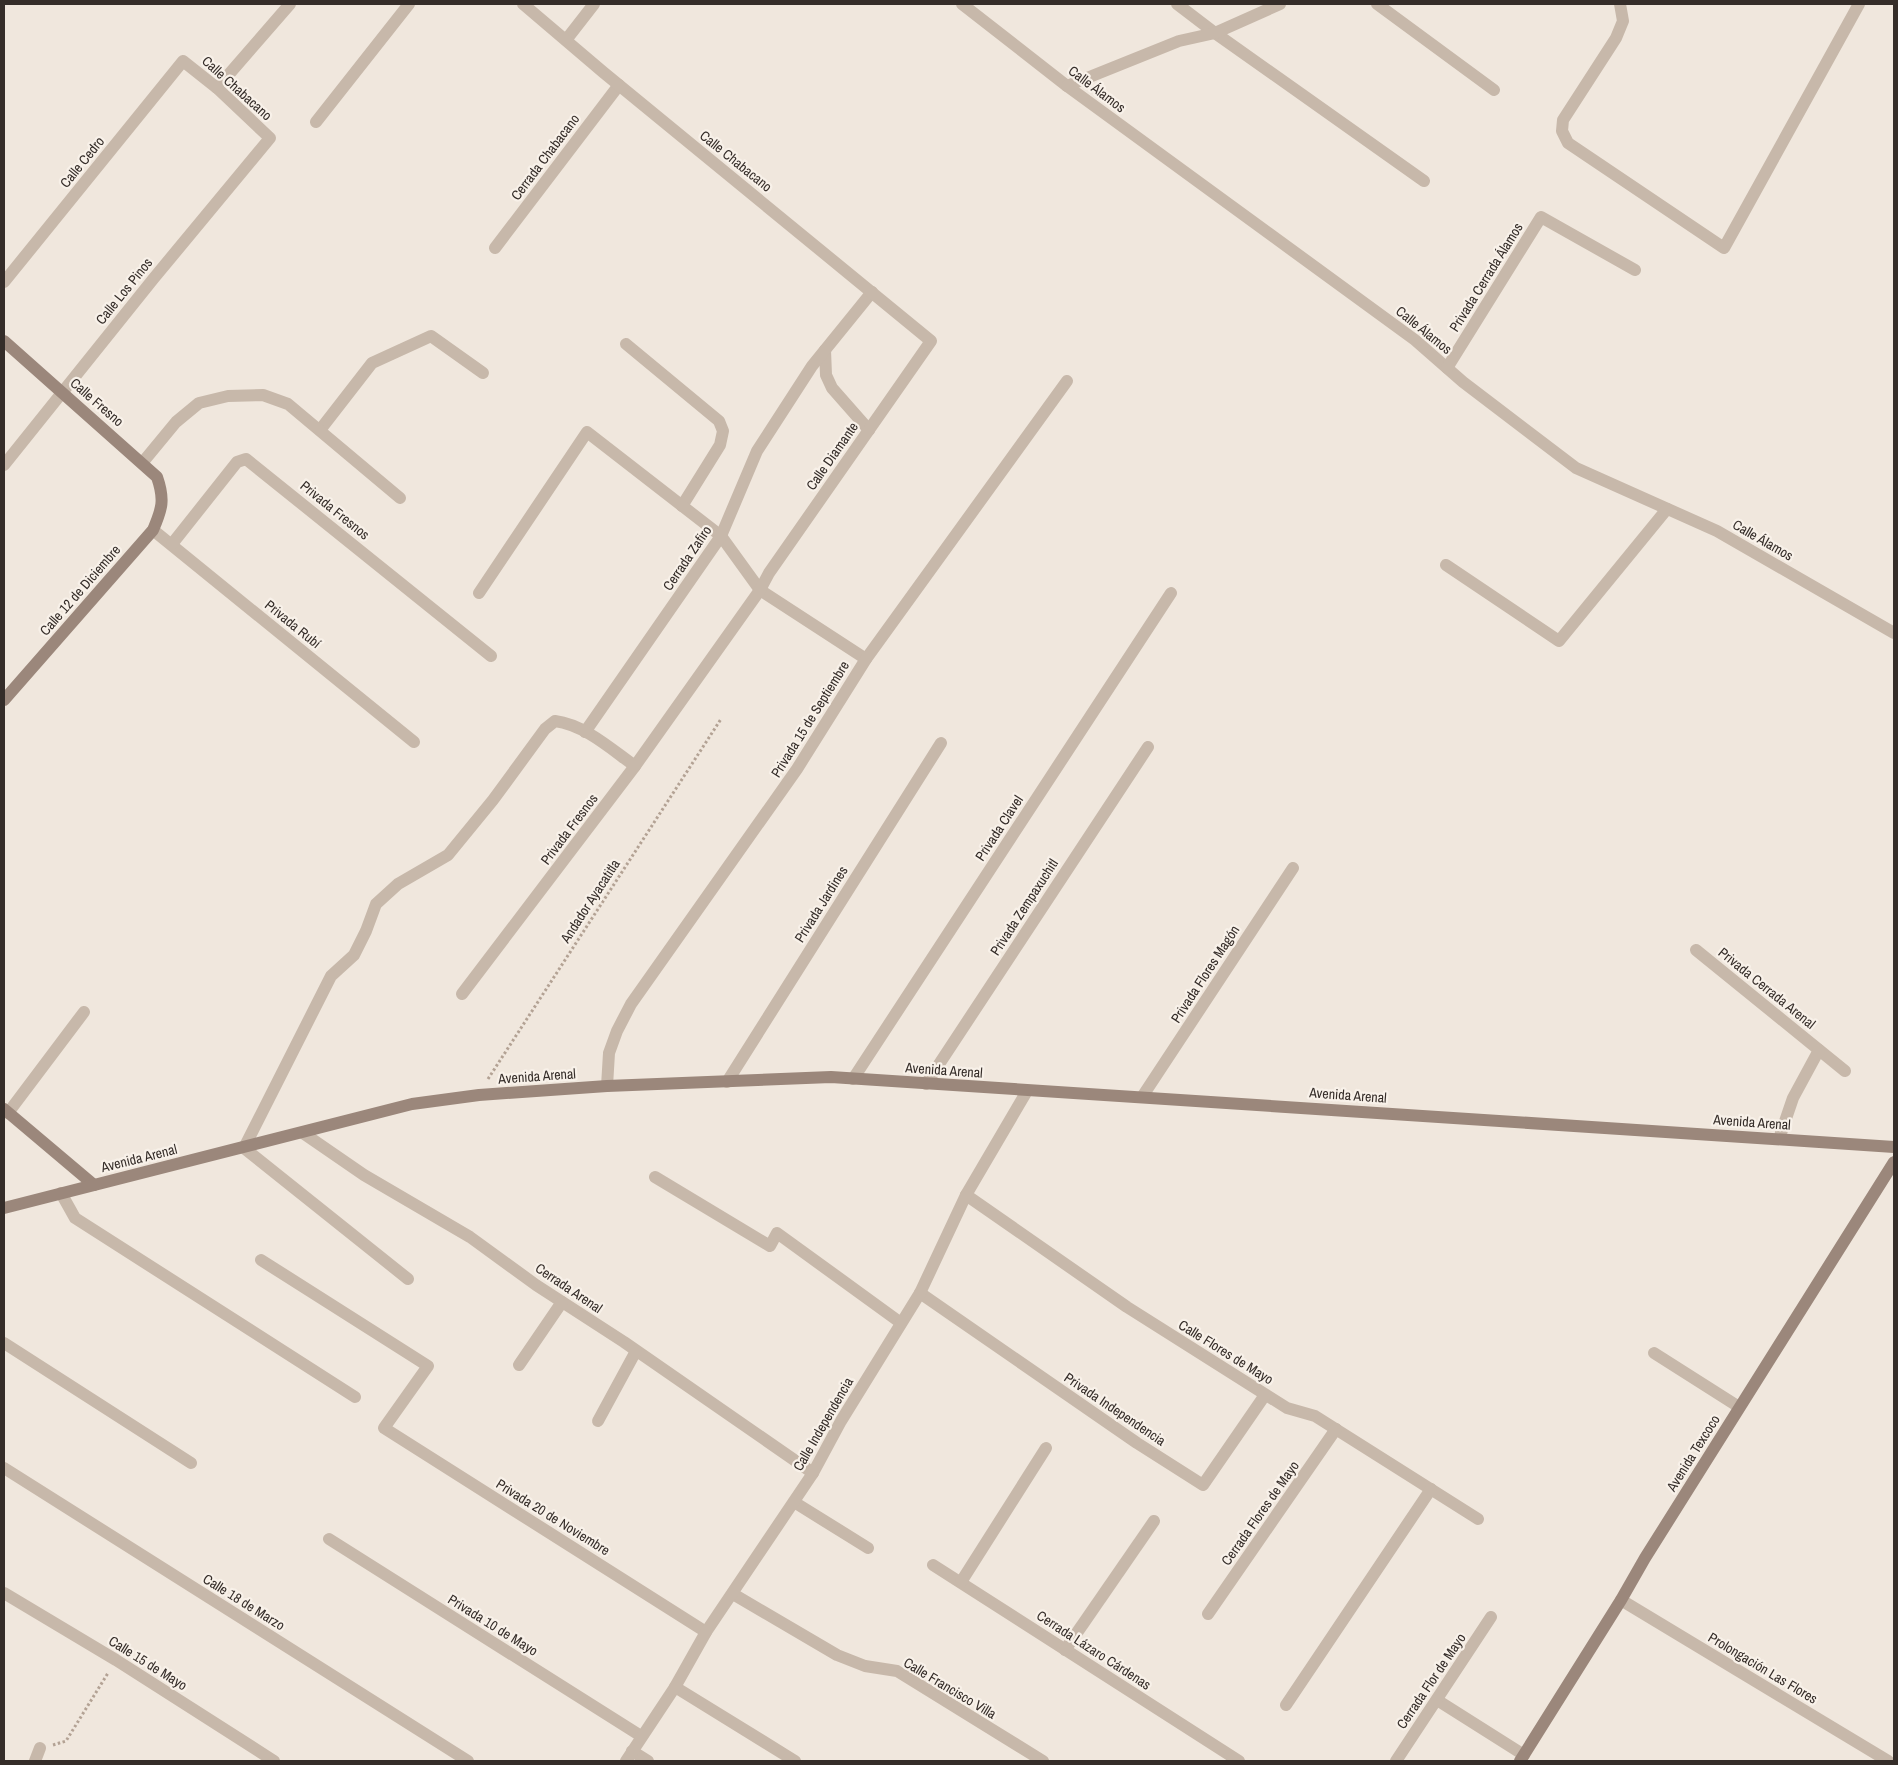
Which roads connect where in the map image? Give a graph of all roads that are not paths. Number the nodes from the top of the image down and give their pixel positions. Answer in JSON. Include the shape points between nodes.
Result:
{"nodes":[{"id":1,"x":290,"y":4,"type":"edge"},
{"id":2,"x":409,"y":4,"type":"edge"},
{"id":3,"x":523,"y":4,"type":"edge"},
{"id":4,"x":594,"y":4,"type":"edge"},
{"id":5,"x":962,"y":4,"type":"edge"},
{"id":6,"x":1177,"y":4,"type":"edge"},
{"id":7,"x":1280,"y":4,"type":"edge"},
{"id":8,"x":1378,"y":4,"type":"edge"},
{"id":9,"x":1620,"y":4,"type":"edge"},
{"id":10,"x":1859,"y":4,"type":"edge"},
{"id":11,"x":1215,"y":33,"type":"junction"},
{"id":12,"x":566,"y":40,"type":"junction"},
{"id":13,"x":183,"y":60,"type":"joint"},
{"id":14,"x":619,"y":85,"type":"junction"},
{"id":15,"x":1068,"y":86,"type":"junction"},
{"id":16,"x":218,"y":88,"type":"junction"},
{"id":17,"x":1494,"y":90,"type":"dead end"},
{"id":18,"x":316,"y":122,"type":"dead end"},
{"id":19,"x":270,"y":138,"type":"joint"},
{"id":20,"x":1424,"y":181,"type":"dead end"},
{"id":21,"x":495,"y":248,"type":"dead end"},
{"id":22,"x":1635,"y":270,"type":"dead end"},
{"id":23,"x":4,"y":282,"type":"edge"},
{"id":24,"x":872,"y":292,"type":"junction"},
{"id":25,"x":4,"y":341,"type":"edge"},
{"id":26,"x":931,"y":341,"type":"joint"},
{"id":27,"x":626,"y":344,"type":"dead end"},
{"id":28,"x":824,"y":350,"type":"junction"},
{"id":29,"x":1447,"y":368,"type":"junction"},
{"id":30,"x":483,"y":373,"type":"dead end"},
{"id":31,"x":1067,"y":381,"type":"dead end"},
{"id":32,"x":63,"y":392,"type":"junction"},
{"id":33,"x":320,"y":430,"type":"junction"},
{"id":34,"x":869,"y":430,"type":"junction"},
{"id":35,"x":142,"y":462,"type":"junction"},
{"id":36,"x":4,"y":465,"type":"edge"},
{"id":37,"x":162,"y":491,"type":"joint"},
{"id":38,"x":400,"y":498,"type":"dead end"},
{"id":39,"x":682,"y":506,"type":"junction"},
{"id":40,"x":1667,"y":509,"type":"junction"},
{"id":41,"x":153,"y":530,"type":"junction"},
{"id":42,"x":721,"y":536,"type":"junction"},
{"id":43,"x":172,"y":544,"type":"junction"},
{"id":44,"x":1446,"y":565,"type":"dead end"},
{"id":45,"x":760,"y":590,"type":"junction"},
{"id":46,"x":479,"y":592,"type":"dead end"},
{"id":47,"x":1171,"y":593,"type":"dead end"},
{"id":48,"x":1894,"y":633,"type":"edge"},
{"id":49,"x":491,"y":656,"type":"dead end"},
{"id":50,"x":866,"y":659,"type":"junction"},
{"id":51,"x":4,"y":700,"type":"edge"},
{"id":52,"x":585,"y":732,"type":"junction"},
{"id":53,"x":414,"y":742,"type":"dead end"},
{"id":54,"x":940,"y":743,"type":"dead end"},
{"id":55,"x":1148,"y":748,"type":"dead end"},
{"id":56,"x":636,"y":766,"type":"junction"},
{"id":57,"x":1293,"y":868,"type":"dead end"},
{"id":58,"x":1696,"y":950,"type":"dead end"},
{"id":59,"x":462,"y":994,"type":"dead end"},
{"id":60,"x":84,"y":1012,"type":"dead end"},
{"id":61,"x":1819,"y":1050,"type":"junction"},
{"id":62,"x":1845,"y":1071,"type":"dead end"},
{"id":63,"x":853,"y":1079,"type":"junction"},
{"id":64,"x":727,"y":1082,"type":"junction"},
{"id":65,"x":926,"y":1084,"type":"junction"},
{"id":66,"x":607,"y":1086,"type":"junction"},
{"id":67,"x":1028,"y":1090,"type":"junction"},
{"id":68,"x":1142,"y":1097,"type":"junction"},
{"id":69,"x":6,"y":1111,"type":"edge"},
{"id":70,"x":303,"y":1133,"type":"junction"},
{"id":71,"x":1779,"y":1139,"type":"junction"},
{"id":72,"x":1894,"y":1147,"type":"edge"},
{"id":73,"x":244,"y":1148,"type":"junction"},
{"id":74,"x":1894,"y":1162,"type":"edge"},
{"id":75,"x":655,"y":1177,"type":"dead end"},
{"id":76,"x":94,"y":1185,"type":"junction"},
{"id":77,"x":61,"y":1193,"type":"junction"},
{"id":78,"x":966,"y":1195,"type":"junction"},
{"id":79,"x":4,"y":1208,"type":"edge"},
{"id":80,"x":260,"y":1260,"type":"dead end"},
{"id":81,"x":408,"y":1279,"type":"dead end"},
{"id":82,"x":920,"y":1293,"type":"junction"},
{"id":83,"x":562,"y":1302,"type":"junction"},
{"id":84,"x":901,"y":1322,"type":"junction"},
{"id":85,"x":4,"y":1343,"type":"edge"},
{"id":86,"x":636,"y":1351,"type":"junction"},
{"id":87,"x":1654,"y":1353,"type":"dead end"},
{"id":88,"x":519,"y":1365,"type":"dead end"},
{"id":89,"x":1266,"y":1395,"type":"junction"},
{"id":90,"x":355,"y":1397,"type":"dead end"},
{"id":91,"x":1739,"y":1407,"type":"junction"},
{"id":92,"x":598,"y":1421,"type":"dead end"},
{"id":93,"x":1336,"y":1429,"type":"junction"},
{"id":94,"x":1046,"y":1448,"type":"dead end"},
{"id":95,"x":191,"y":1463,"type":"dead end"},
{"id":96,"x":4,"y":1468,"type":"edge"},
{"id":97,"x":813,"y":1473,"type":"junction"},
{"id":98,"x":1431,"y":1489,"type":"junction"},
{"id":99,"x":794,"y":1502,"type":"junction"},
{"id":100,"x":1478,"y":1519,"type":"dead end"},
{"id":101,"x":1154,"y":1521,"type":"dead end"},
{"id":102,"x":329,"y":1539,"type":"dead end"},
{"id":103,"x":868,"y":1548,"type":"dead end"},
{"id":104,"x":933,"y":1565,"type":"dead end"},
{"id":105,"x":960,"y":1582,"type":"junction"},
{"id":106,"x":4,"y":1593,"type":"edge"},
{"id":107,"x":733,"y":1594,"type":"junction"},
{"id":108,"x":1621,"y":1600,"type":"junction"},
{"id":109,"x":1208,"y":1614,"type":"dead end"},
{"id":110,"x":1491,"y":1617,"type":"dead end"},
{"id":111,"x":706,"y":1632,"type":"junction"},
{"id":112,"x":1065,"y":1650,"type":"junction"},
{"id":113,"x":675,"y":1687,"type":"junction"},
{"id":114,"x":1437,"y":1700,"type":"junction"},
{"id":115,"x":1286,"y":1705,"type":"dead end"},
{"id":116,"x":641,"y":1736,"type":"junction"},
{"id":117,"x":40,"y":1748,"type":"road end"},
{"id":118,"x":629,"y":1756,"type":"edge"},
{"id":119,"x":1522,"y":1758,"type":"edge"},
{"id":120,"x":34,"y":1761,"type":"edge"},
{"id":121,"x":274,"y":1761,"type":"edge"},
{"id":122,"x":468,"y":1761,"type":"edge"},
{"id":123,"x":648,"y":1761,"type":"edge"},
{"id":124,"x":795,"y":1761,"type":"edge"},
{"id":125,"x":1043,"y":1761,"type":"edge"},
{"id":126,"x":1239,"y":1761,"type":"edge"},
{"id":127,"x":1396,"y":1761,"type":"edge"},
{"id":128,"x":1888,"y":1761,"type":"edge"}],
"edges":[{"from":1,"to":16,"type":"street"},
{"from":2,"to":18,"type":"street"},
{"from":3,"to":12,"type":"street","name":"Calle Chabacano"},
{"from":4,"to":12,"type":"street"},
{"from":5,"to":15,"type":"street","name":"Calle Álamos"},
{"from":6,"to":11,"type":"street"},
{"from":7,"to":11,"type":"street"},
{"from":8,"to":17,"type":"street"},
{"from":9,"to":10,"type":"street","via":[[1623,21],[1616,38],[1563,120],[1562,131],[1568,143],[1724,248]]},
{"from":11,"to":15,"type":"street","via":[[1179,42]]},
{"from":11,"to":20,"type":"street"},
{"from":12,"to":14,"type":"street","name":"Calle Chabacano"},
{"from":13,"to":16,"type":"street","name":"Calle Chabacano"},
{"from":13,"to":23,"type":"street","name":"Calle Cedro"},
{"from":14,"to":21,"type":"street","name":"Cerrada Chabacano"},
{"from":14,"to":24,"type":"street","name":"Calle Chabacano"},
{"from":15,"to":29,"type":"street","name":"Calle Álamos","via":[[1370,306]]},
{"from":16,"to":19,"type":"street","name":"Calle Chabacano"},
{"from":19,"to":32,"type":"street","name":"Calle Los Pinos"},
{"from":22,"to":29,"type":"street","name":"Privada Cerrada Álamos","via":[[1541,217]]},
{"from":24,"to":26,"type":"street","name":"Calle Chabacano"},
{"from":24,"to":28,"type":"street","name":"Cerrada Zafiro"},
{"from":25,"to":32,"type":"main road","name":"Calle Fresno"},
{"from":26,"to":34,"type":"street","name":"Calle Diamante"},
{"from":27,"to":39,"type":"street","via":[[719,421],[723,431],[720,445]]},
{"from":28,"to":34,"type":"street","via":[[826,375],[832,388]]},
{"from":28,"to":42,"type":"street","name":"Cerrada Zafiro","via":[[758,451]]},
{"from":29,"to":40,"type":"street","name":"Calle Álamos","via":[[1576,468]]},
{"from":30,"to":33,"type":"street","via":[[431,336],[372,363]]},
{"from":31,"to":50,"type":"street","name":"Privada 15 de Septiembre"},
{"from":32,"to":35,"type":"main road","name":"Calle Fresno"},
{"from":32,"to":36,"type":"street","name":"Calle Los Pinos"},
{"from":33,"to":35,"type":"street","via":[[288,404],[263,395],[228,396],[199,404],[176,422]]},
{"from":33,"to":38,"type":"street"},
{"from":34,"to":45,"type":"street","name":"Calle Diamante"},
{"from":35,"to":37,"type":"main road","name":"Calle Fresno","via":[[157,477]]},
{"from":37,"to":41,"type":"main road","name":"Calle 12 de Diciembre","via":[[162,508]]},
{"from":39,"to":42,"type":"street"},
{"from":39,"to":46,"type":"street","via":[[587,432]]},
{"from":40,"to":44,"type":"street","via":[[1559,641]]},
{"from":40,"to":48,"type":"street","name":"Calle Álamos","via":[[1717,531]]},
{"from":41,"to":43,"type":"street","name":"Privada Rubí"},
{"from":41,"to":51,"type":"main road","name":"Calle 12 de Diciembre"},
{"from":42,"to":45,"type":"street"},
{"from":42,"to":52,"type":"street","name":"Cerrada Zafiro"},
{"from":43,"to":49,"type":"street","name":"Privada Fresnos","via":[[237,462],[246,458]]},
{"from":43,"to":53,"type":"street","name":"Privada Rubí"},
{"from":45,"to":50,"type":"street"},
{"from":45,"to":56,"type":"street","name":"Calle Diamante"},
{"from":47,"to":63,"type":"street","name":"Privada Clavel"},
{"from":50,"to":66,"type":"street","name":"Privada 15 de Septiembre","via":[[797,769],[631,1004],[609,1053]]},
{"from":52,"to":56,"type":"street"},
{"from":52,"to":73,"type":"street","via":[[568,723],[555,722],[545,729],[448,855],[398,884],[376,904],[354,955],[331,976]]},
{"from":54,"to":64,"type":"street","name":"Privada Jardines"},
{"from":55,"to":65,"type":"street","name":"Privada Zempaxuchitl"},
{"from":56,"to":59,"type":"street","name":"Privada Fresnos"},
{"from":57,"to":68,"type":"street","name":"Privada Flores Magón"},
{"from":58,"to":61,"type":"street","name":"Privada Cerrada Arenal"},
{"from":60,"to":69,"type":"street"},
{"from":61,"to":62,"type":"street","name":"Privada Cerrada Arenal"},
{"from":61,"to":71,"type":"street","name":"Privada Cerrada Arenal","via":[[1793,1098]]},
{"from":63,"to":64,"type":"main road","name":"Avenida Arenal","via":[[831,1077]]},
{"from":63,"to":65,"type":"main road","name":"Avenida Arenal"},
{"from":64,"to":66,"type":"main road","name":"Avenida Arenal"},
{"from":65,"to":67,"type":"main road","name":"Avenida Arenal"},
{"from":66,"to":70,"type":"main road","name":"Avenida Arenal","via":[[479,1095],[412,1104]]},
{"from":67,"to":68,"type":"main road","name":"Avenida Arenal"},
{"from":67,"to":78,"type":"street","name":"Calle Independencia"},
{"from":68,"to":71,"type":"main road","name":"Avenida Arenal"},
{"from":69,"to":76,"type":"main road"},
{"from":70,"to":73,"type":"main road","name":"Avenida Arenal"},
{"from":70,"to":83,"type":"street","name":"Cerrada Arenal","via":[[364,1175],[470,1237]]},
{"from":71,"to":72,"type":"main road","name":"Avenida Arenal"},
{"from":73,"to":76,"type":"main road","name":"Avenida Arenal"},
{"from":73,"to":81,"type":"street"},
{"from":74,"to":91,"type":"main road","name":"Avenida Texcoco"},
{"from":75,"to":84,"type":"street","via":[[770,1246],[777,1233]]},
{"from":76,"to":77,"type":"main road","name":"Avenida Arenal"},
{"from":77,"to":79,"type":"main road","name":"Avenida Arenal"},
{"from":77,"to":90,"type":"street","via":[[75,1218]]},
{"from":78,"to":82,"type":"street","name":"Calle Independencia"},
{"from":78,"to":89,"type":"street","name":"Calle Flores de Mayo","via":[[1127,1306]]},
{"from":80,"to":111,"type":"street","name":"Privada 20 de Noviembre","via":[[428,1366],[384,1428]]},
{"from":82,"to":84,"type":"street","name":"Calle Independencia"},
{"from":82,"to":89,"type":"street","name":"Privada Independencia","via":[[1203,1485]]},
{"from":83,"to":86,"type":"street","name":"Cerrada Arenal"},
{"from":83,"to":88,"type":"street"},
{"from":84,"to":97,"type":"street","name":"Calle Independencia"},
{"from":85,"to":95,"type":"street"},
{"from":86,"to":92,"type":"street"},
{"from":86,"to":97,"type":"street","name":"Cerrada Arenal"},
{"from":87,"to":91,"type":"street"},
{"from":89,"to":93,"type":"street","name":"Calle Flores de Mayo","via":[[1287,1408],[1315,1416]]},
{"from":91,"to":108,"type":"main road","name":"Avenida Texcoco"},
{"from":93,"to":98,"type":"street","name":"Calle Flores de Mayo"},
{"from":93,"to":109,"type":"street","name":"Cerrada Flores de Mayo"},
{"from":94,"to":105,"type":"street"},
{"from":96,"to":122,"type":"street","name":"Calle 18 de Marzo"},
{"from":97,"to":99,"type":"street","name":"Calle Independencia"},
{"from":98,"to":100,"type":"street","name":"Calle Flores de Mayo"},
{"from":98,"to":115,"type":"street"},
{"from":99,"to":103,"type":"street"},
{"from":99,"to":107,"type":"street","name":"Calle Independencia"},
{"from":101,"to":112,"type":"street"},
{"from":102,"to":116,"type":"street","name":"Privada 10 de Mayo"},
{"from":104,"to":105,"type":"street","name":"Cerrada Lázaro Cárdenas"},
{"from":105,"to":112,"type":"street","name":"Cerrada Lázaro Cárdenas"},
{"from":106,"to":121,"type":"street","name":"Calle 15 de Mayo"},
{"from":107,"to":111,"type":"street","name":"Calle Independencia"},
{"from":107,"to":125,"type":"street","name":"Calle Francisco Villa","via":[[837,1655],[866,1666],[897,1671]]},
{"from":108,"to":119,"type":"main road","name":"Avenida Texcoco"},
{"from":108,"to":128,"type":"street","name":"Prolongación Las Flores"},
{"from":110,"to":114,"type":"street","name":"Cerrada Flor de Mayo"},
{"from":111,"to":113,"type":"street","name":"Calle Independencia"},
{"from":112,"to":126,"type":"street","name":"Cerrada Lázaro Cárdenas"},
{"from":113,"to":116,"type":"street","name":"Calle Independencia"},
{"from":113,"to":124,"type":"street"},
{"from":114,"to":119,"type":"street"},
{"from":114,"to":127,"type":"street","name":"Cerrada Flor de Mayo"},
{"from":116,"to":118,"type":"street","name":"Calle Independencia"},
{"from":117,"to":120,"type":"street"},
{"from":118,"to":123,"type":"street"}]}
